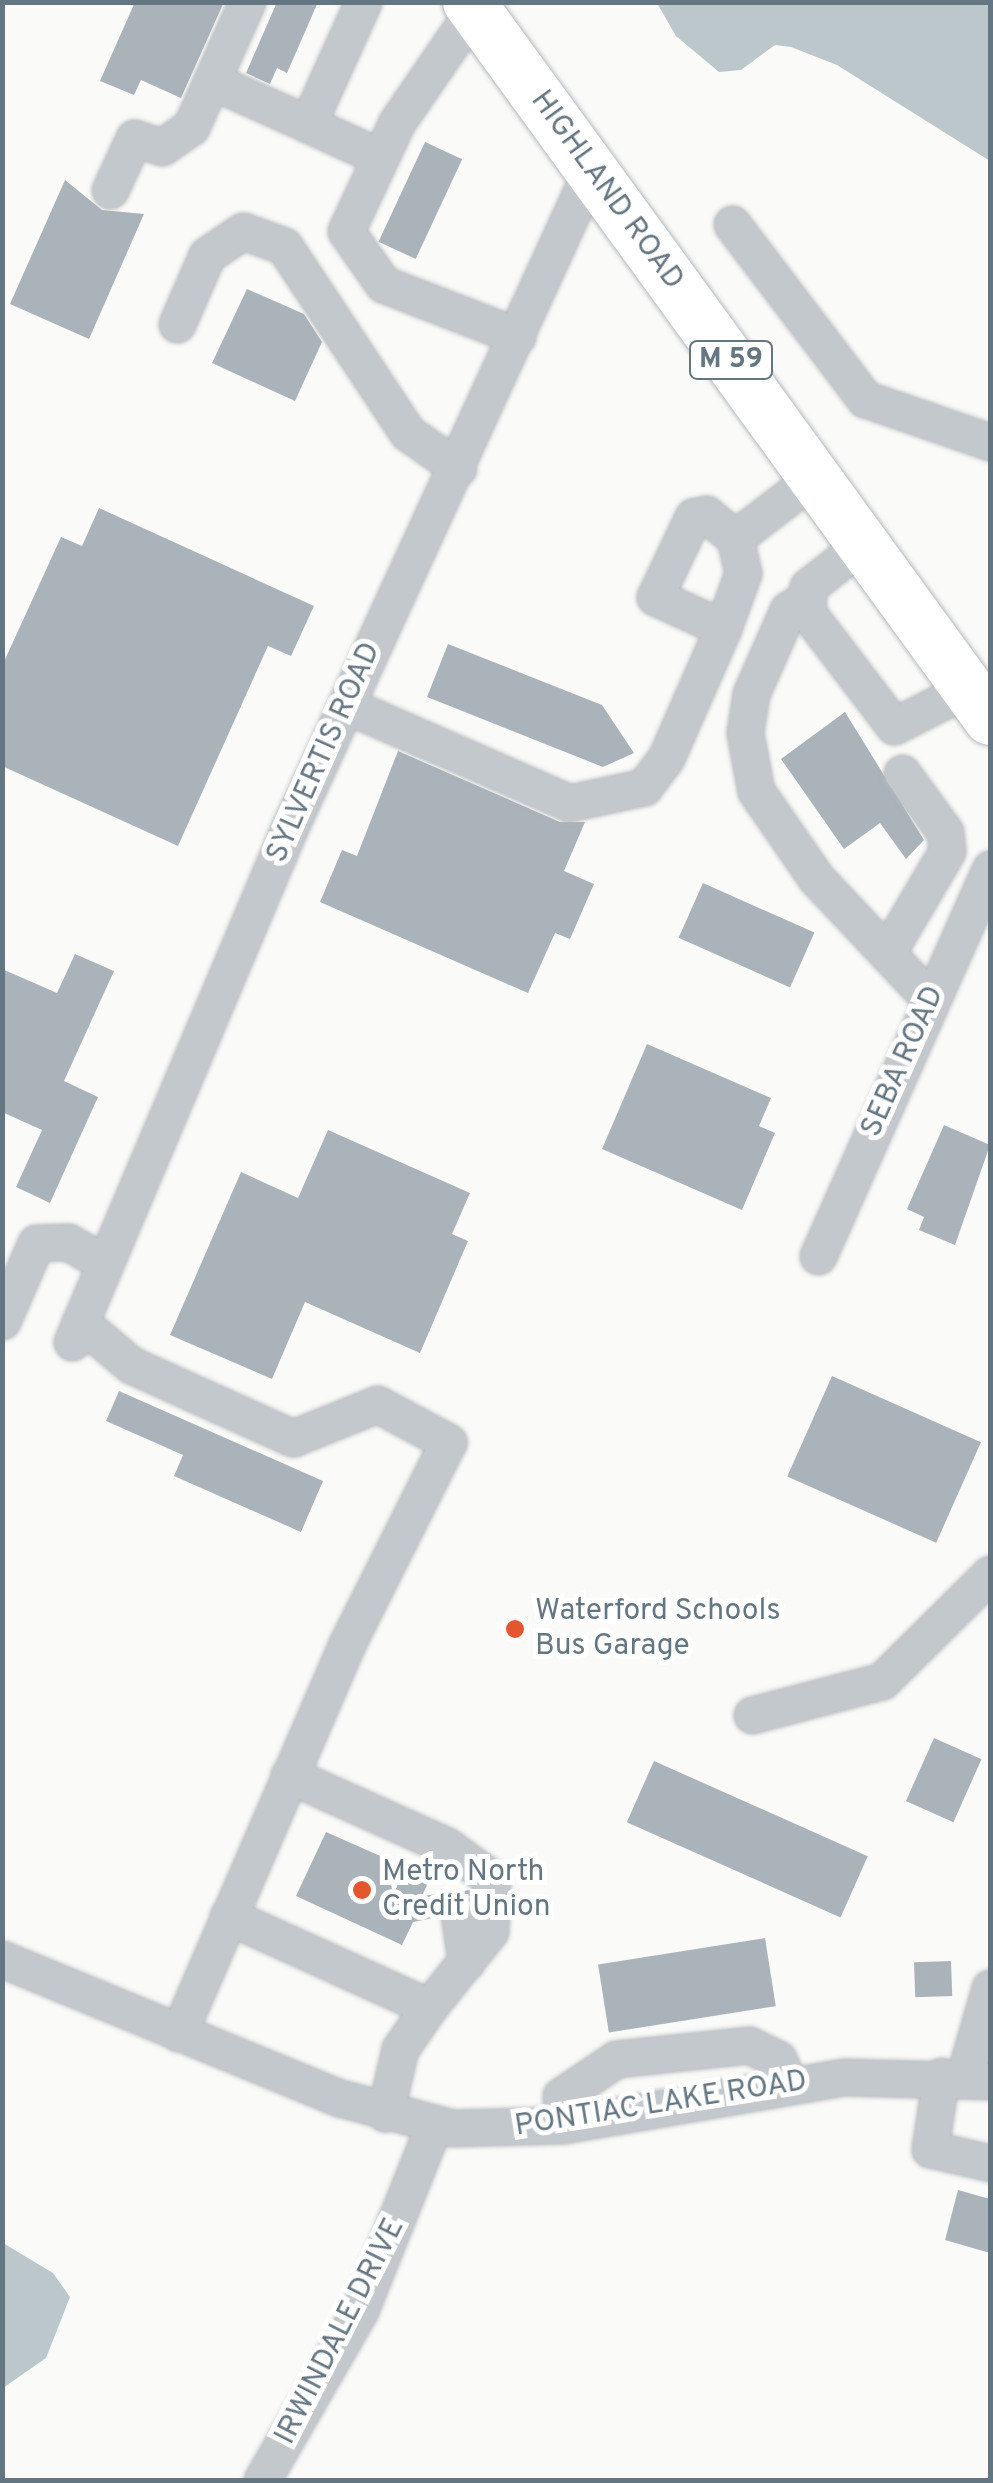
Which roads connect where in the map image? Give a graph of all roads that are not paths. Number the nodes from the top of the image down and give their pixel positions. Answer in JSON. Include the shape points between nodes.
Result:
{"nodes":[{"id":1,"x":247,"y":2,"type":"edge"},
{"id":2,"x":363,"y":2,"type":"edge"},
{"id":3,"x":472,"y":6,"type":"edge"},
{"id":4,"x":212,"y":81,"type":"junction"},
{"id":5,"x":308,"y":124,"type":"junction"},
{"id":6,"x":378,"y":156,"type":"junction"},
{"id":7,"x":590,"y":171,"type":"junction"},
{"id":8,"x":110,"y":190,"type":"dead end"},
{"id":9,"x":732,"y":224,"type":"dead end"},
{"id":10,"x":177,"y":324,"type":"dead end"},
{"id":11,"x":517,"y":336,"type":"junction"},
{"id":12,"x":990,"y":442,"type":"edge"},
{"id":13,"x":458,"y":468,"type":"junction"},
{"id":14,"x":816,"y":476,"type":"junction"},
{"id":15,"x":734,"y":538,"type":"junction"},
{"id":16,"x":864,"y":542,"type":"junction"},
{"id":17,"x":808,"y":598,"type":"junction"},
{"id":18,"x":723,"y":628,"type":"junction"},
{"id":19,"x":980,"y":704,"type":"edge"},
{"id":20,"x":346,"y":705,"type":"junction"},
{"id":21,"x":902,"y":774,"type":"dead end"},
{"id":22,"x":945,"y":864,"type":"junction"},
{"id":23,"x":985,"y":879,"type":"edge"},
{"id":24,"x":887,"y":953,"type":"junction"},
{"id":25,"x":931,"y":1000,"type":"junction"},
{"id":26,"x":818,"y":1256,"type":"dead end"},
{"id":27,"x":105,"y":1263,"type":"junction"},
{"id":28,"x":2,"y":1321,"type":"edge"},
{"id":29,"x":990,"y":1574,"type":"edge"},
{"id":30,"x":752,"y":1715,"type":"dead end"},
{"id":31,"x":290,"y":1774,"type":"junction"},
{"id":32,"x":453,"y":1850,"type":"junction"},
{"id":33,"x":228,"y":1916,"type":"junction"},
{"id":34,"x":2,"y":1959,"type":"edge"},
{"id":35,"x":466,"y":1964,"type":"junction"},
{"id":36,"x":988,"y":2002,"type":"edge"},
{"id":37,"x":429,"y":2007,"type":"junction"},
{"id":38,"x":179,"y":2033,"type":"junction"},
{"id":39,"x":965,"y":2078,"type":"edge"},
{"id":40,"x":789,"y":2084,"type":"junction"},
{"id":41,"x":385,"y":2113,"type":"junction"},
{"id":42,"x":434,"y":2125,"type":"junction"},
{"id":43,"x":562,"y":2125,"type":"junction"},
{"id":44,"x":990,"y":2163,"type":"edge"},
{"id":45,"x":262,"y":2480,"type":"edge"}],
"edges":[{"from":1,"to":4,"type":"street"},
{"from":2,"to":5,"type":"street"},
{"from":3,"to":6,"type":"street","via":[[438,50]]},
{"from":3,"to":7,"type":"highway","name":"HIGHLAND ROAD","number":"M 59"},
{"from":4,"to":5,"type":"street"},
{"from":4,"to":8,"type":"street","via":[[191,127],[162,147],[134,138]]},
{"from":5,"to":6,"type":"street"},
{"from":6,"to":11,"type":"street","via":[[346,231],[383,284]]},
{"from":7,"to":11,"type":"street","name":"SYLVERTIS ROAD"},
{"from":7,"to":14,"type":"highway","name":"HIGHLAND ROAD","number":"M 59"},
{"from":9,"to":12,"type":"street","via":[[864,399]]},
{"from":10,"to":13,"type":"street","via":[[207,255],[244,231],[284,246],[408,433]]},
{"from":11,"to":13,"type":"street","name":"SYLVERTIS ROAD"},
{"from":13,"to":20,"type":"street","name":"SYLVERTIS ROAD"},
{"from":14,"to":15,"type":"street"},
{"from":14,"to":16,"type":"highway","name":"HIGHLAND ROAD","number":"M 59"},
{"from":15,"to":18,"type":"street","via":[[743,573]]},
{"from":15,"to":18,"type":"street","via":[[706,514],[692,517],[654,597]]},
{"from":16,"to":17,"type":"street","via":[[808,586]]},
{"from":16,"to":19,"type":"highway","name":"HIGHLAND ROAD","number":"M 59"},
{"from":17,"to":19,"type":"street","via":[[807,612],[894,726]]},
{"from":17,"to":24,"type":"street","via":[[788,610],[751,694],[744,734],[756,792],[816,878]]},
{"from":18,"to":20,"type":"street","via":[[666,758],[644,787],[610,798],[570,803]]},
{"from":20,"to":27,"type":"street","name":"SYLVERTIS ROAD"},
{"from":21,"to":22,"type":"street","via":[[945,832]]},
{"from":22,"to":23,"type":"street"},
{"from":22,"to":24,"type":"street"},
{"from":23,"to":25,"type":"street","name":"SEBA ROAD"},
{"from":24,"to":25,"type":"street"},
{"from":25,"to":26,"type":"street","name":"SEBA ROAD"},
{"from":27,"to":28,"type":"street","via":[[68,1242],[36,1243]]},
{"from":27,"to":31,"type":"street","name":"SYLVERTIS ROAD","via":[[76,1332],[131,1365],[294,1438],[376,1404],[448,1442]]},
{"from":29,"to":30,"type":"street","via":[[882,1682]]},
{"from":31,"to":32,"type":"street"},
{"from":31,"to":33,"type":"street"},
{"from":32,"to":35,"type":"street"},
{"from":32,"to":35,"type":"street","via":[[492,1879],[497,1895],[490,1931]]},
{"from":33,"to":37,"type":"street"},
{"from":33,"to":38,"type":"street"},
{"from":34,"to":38,"type":"street","name":"PONTIAC LAKE ROAD"},
{"from":35,"to":37,"type":"street"},
{"from":36,"to":39,"type":"street"},
{"from":37,"to":41,"type":"street","via":[[400,2049]]},
{"from":38,"to":41,"type":"street","name":"PONTIAC LAKE ROAD"},
{"from":39,"to":40,"type":"street","name":"PONTIAC LAKE ROAD"},
{"from":39,"to":44,"type":"street","via":[[930,2149]]},
{"from":40,"to":43,"type":"street","name":"PONTIAC LAKE ROAD"},
{"from":40,"to":43,"type":"street","via":[[778,2059],[749,2046],[616,2059],[561,2096]]},
{"from":41,"to":42,"type":"street","name":"PONTIAC LAKE ROAD"},
{"from":42,"to":43,"type":"street","name":"PONTIAC LAKE ROAD"},
{"from":42,"to":45,"type":"street","name":"IRWINDALE DRIVE","via":[[360,2310]]}]}
